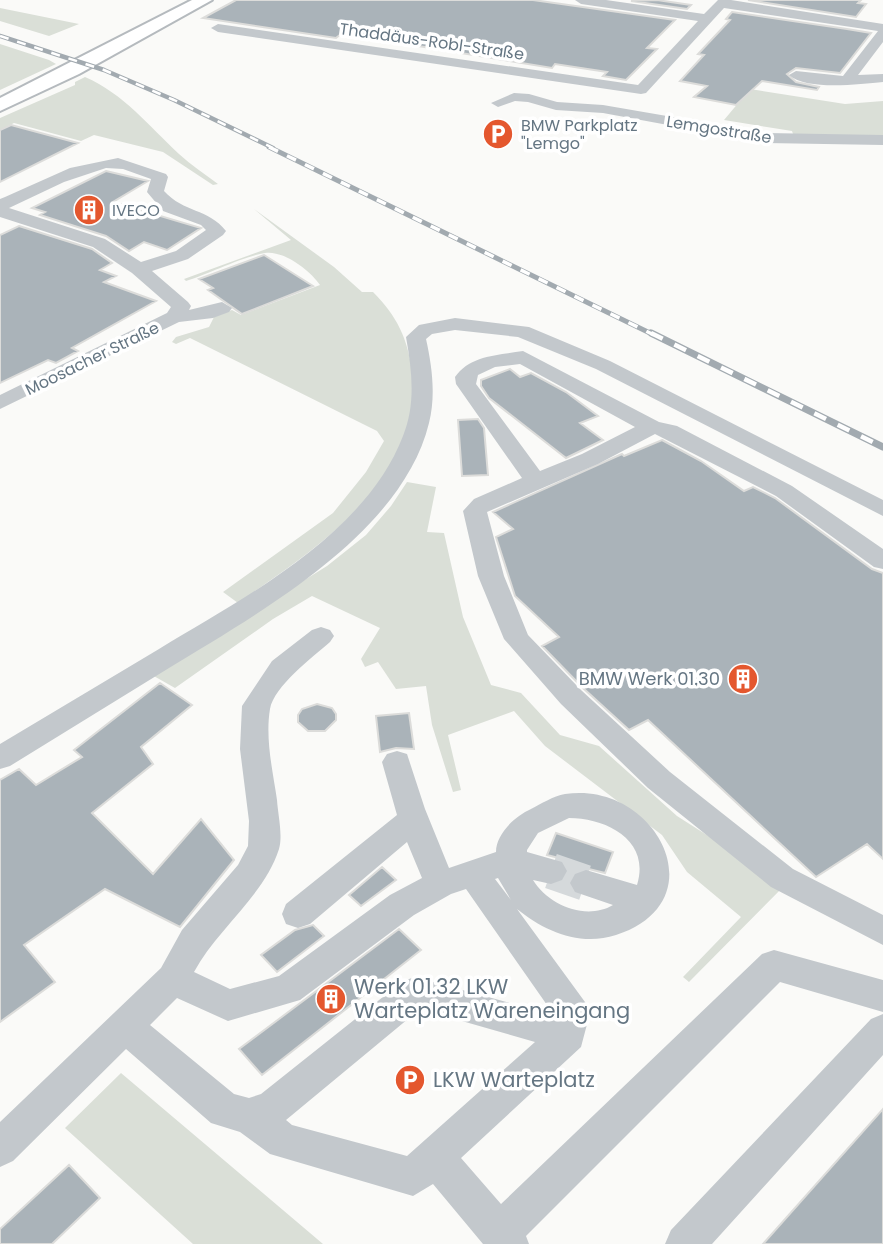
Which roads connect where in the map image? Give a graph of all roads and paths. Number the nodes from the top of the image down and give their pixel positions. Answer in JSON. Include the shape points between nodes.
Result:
{"nodes":[{"id":1,"x":204,"y":0,"type":"edge"},
{"id":2,"x":582,"y":0,"type":"edge"},
{"id":3,"x":723,"y":2,"type":"edge"},
{"id":4,"x":709,"y":19,"type":"junction"},
{"id":5,"x":218,"y":28,"type":"dead end"},
{"id":6,"x":883,"y":31,"type":"edge"},
{"id":7,"x":796,"y":75,"type":"dead end"},
{"id":8,"x":883,"y":78,"type":"edge"},
{"id":9,"x":848,"y":80,"type":"junction"},
{"id":10,"x":498,"y":103,"type":"dead end"},
{"id":11,"x":0,"y":104,"type":"edge"},
{"id":12,"x":883,"y":140,"type":"edge"},
{"id":13,"x":0,"y":208,"type":"edge"},
{"id":14,"x":139,"y":269,"type":"junction"},
{"id":15,"x":222,"y":308,"type":"dead end"},
{"id":16,"x":175,"y":317,"type":"junction"},
{"id":17,"x":0,"y":402,"type":"edge"},
{"id":18,"x":652,"y":427,"type":"junction"},
{"id":19,"x":536,"y":481,"type":"junction"},
{"id":20,"x":883,"y":509,"type":"edge"},
{"id":21,"x":883,"y":561,"type":"edge"},
{"id":22,"x":321,"y":636,"type":"dead end"},
{"id":23,"x":0,"y":758,"type":"edge"},
{"id":24,"x":397,"y":762,"type":"dead end"},
{"id":25,"x":415,"y":818,"type":"junction"},
{"id":26,"x":509,"y":860,"type":"junction"},
{"id":27,"x":551,"y":871,"type":"tunnel mouth"},
{"id":28,"x":456,"y":878,"type":"junction"},
{"id":29,"x":586,"y":883,"type":"tunnel mouth"},
{"id":30,"x":645,"y":901,"type":"junction"},
{"id":31,"x":298,"y":914,"type":"dead end"},
{"id":32,"x":883,"y":931,"type":"edge"},
{"id":33,"x":173,"y":979,"type":"junction"},
{"id":34,"x":883,"y":996,"type":"edge"},
{"id":35,"x":126,"y":1026,"type":"junction"},
{"id":36,"x":883,"y":1030,"type":"edge"},
{"id":37,"x":568,"y":1035,"type":"junction"},
{"id":38,"x":249,"y":1116,"type":"junction"},
{"id":39,"x":0,"y":1147,"type":"edge"},
{"id":40,"x":435,"y":1157,"type":"junction"},
{"id":41,"x":504,"y":1239,"type":"edge"},
{"id":42,"x":685,"y":1244,"type":"edge"}],
"edges":[{"from":1,"to":11,"type":"main road"},
{"from":2,"to":4,"type":"street"},
{"from":3,"to":4,"type":"street"},
{"from":3,"to":6,"type":"street"},
{"from":4,"to":5,"type":"street","name":"Thaddäus-Robl-Straße","via":[[640,90]]},
{"from":6,"to":9,"type":"street"},
{"from":7,"to":9,"type":"street"},
{"from":8,"to":9,"type":"street"},
{"from":10,"to":12,"type":"street","name":"Lemgostraße","via":[[529,98],[766,138]]},
{"from":13,"to":14,"type":"lane","name":"Moosacher Straße","via":[[99,243]]},
{"from":13,"to":14,"type":"street","via":[[31,190],[102,164],[118,163],[160,177],[155,192],[169,207],[207,221],[217,231],[182,255]]},
{"from":14,"to":16,"type":"lane","name":"Moosacher Straße","via":[[181,306]]},
{"from":15,"to":16,"type":"street"},
{"from":16,"to":17,"type":"street","name":"Moosacher Straße"},
{"from":18,"to":19,"type":"street"},
{"from":18,"to":19,"type":"street","via":[[523,357],[489,362],[471,371],[466,384]]},
{"from":18,"to":21,"type":"street","via":[[669,430],[784,491]]},
{"from":19,"to":32,"type":"street","via":[[482,503],[475,511],[491,576],[517,639],[616,741],[771,870]]},
{"from":20,"to":23,"type":"street","via":[[603,365],[533,335],[476,324],[433,327],[416,337],[425,383],[408,451],[357,522],[301,571],[262,597]]},
{"from":22,"to":33,"type":"street","via":[[282,668],[256,706],[264,846],[249,874],[194,940]]},
{"from":24,"to":25,"type":"street","via":[[402,794]]},
{"from":25,"to":28,"type":"street"},
{"from":25,"to":31,"type":"street"},
{"from":26,"to":27,"type":"street"},
{"from":26,"to":28,"type":"street"},
{"from":26,"to":30,"type":"street","via":[[512,880],[523,897],[540,912],[561,921],[608,923],[629,915]]},
{"from":26,"to":30,"type":"street","via":[[513,841],[525,824],[543,812],[589,806],[613,813],[633,825],[648,842],[655,862],[654,883]]},
{"from":28,"to":33,"type":"street","via":[[402,905],[288,989],[228,1005]]},
{"from":28,"to":37,"type":"lane","via":[[573,1013]]},
{"from":29,"to":30,"type":"street"},
{"from":33,"to":35,"type":"street"},
{"from":34,"to":41,"type":"street","via":[[774,965]]},
{"from":35,"to":38,"type":"street","via":[[225,1110]]},
{"from":35,"to":39,"type":"street"},
{"from":36,"to":42,"type":"lane"},
{"from":37,"to":38,"type":"street","via":[[415,992],[272,1108]]},
{"from":37,"to":40,"type":"lane"},
{"from":38,"to":40,"type":"lane","via":[[283,1142],[413,1177]]},
{"from":40,"to":41,"type":"street"}]}
